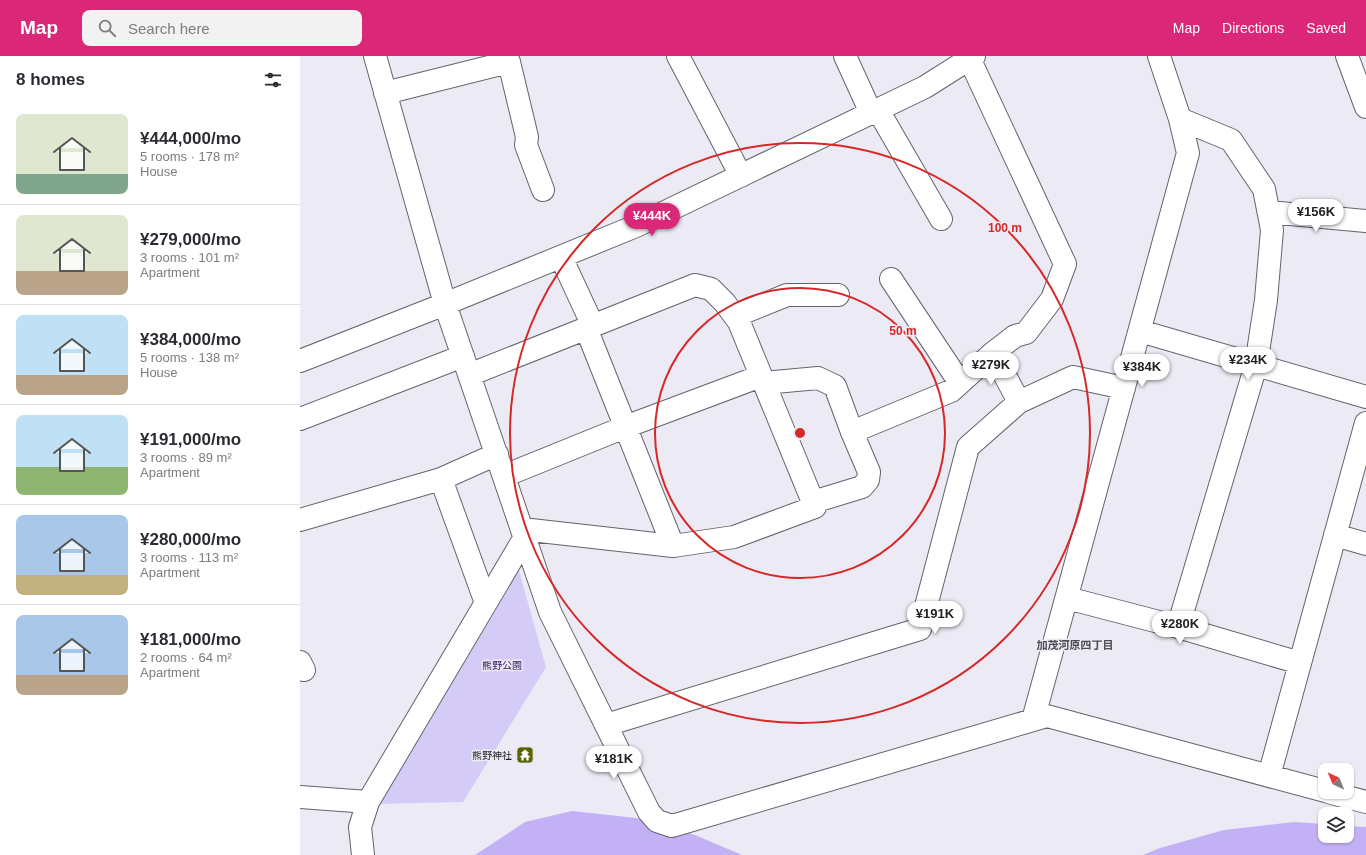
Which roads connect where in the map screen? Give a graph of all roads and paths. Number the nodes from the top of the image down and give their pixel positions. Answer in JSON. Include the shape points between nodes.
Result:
{"nodes":[{"id":1,"x":375,"y":56,"type":"edge"},
{"id":2,"x":678,"y":56,"type":"edge"},
{"id":3,"x":844,"y":56,"type":"edge"},
{"id":4,"x":1159,"y":56,"type":"edge"},
{"id":5,"x":1347,"y":56,"type":"edge"},
{"id":6,"x":972,"y":58,"type":"edge"},
{"id":7,"x":385,"y":93,"type":"junction"},
{"id":8,"x":1366,"y":107,"type":"edge"},
{"id":9,"x":874,"y":111,"type":"junction"},
{"id":10,"x":1180,"y":119,"type":"junction"},
{"id":11,"x":741,"y":176,"type":"junction"},
{"id":12,"x":543,"y":190,"type":"dead end"},
{"id":13,"x":1269,"y":212,"type":"junction"},
{"id":14,"x":941,"y":218,"type":"dead end"},
{"id":15,"x":1366,"y":221,"type":"edge"},
{"id":16,"x":561,"y":257,"type":"junction"},
{"id":17,"x":890,"y":279,"type":"dead end"},
{"id":18,"x":838,"y":295,"type":"dead end"},
{"id":19,"x":445,"y":304,"type":"junction"},
{"id":20,"x":735,"y":316,"type":"junction"},
{"id":21,"x":590,"y":327,"type":"junction"},
{"id":22,"x":1140,"y":331,"type":"junction"},
{"id":23,"x":993,"y":353,"type":"junction"},
{"id":24,"x":301,"y":358,"type":"edge"},
{"id":25,"x":466,"y":365,"type":"junction"},
{"id":26,"x":1256,"y":365,"type":"junction"},
{"id":27,"x":763,"y":380,"type":"junction"},
{"id":28,"x":960,"y":383,"type":"junction"},
{"id":29,"x":1124,"y":388,"type":"junction"},
{"id":30,"x":1366,"y":397,"type":"edge"},
{"id":31,"x":1020,"y":402,"type":"junction"},
{"id":32,"x":300,"y":419,"type":"edge"},
{"id":33,"x":1366,"y":423,"type":"edge"},
{"id":34,"x":625,"y":427,"type":"junction"},
{"id":35,"x":852,"y":432,"type":"junction"},
{"id":36,"x":497,"y":454,"type":"junction"},
{"id":37,"x":504,"y":476,"type":"junction"},
{"id":38,"x":441,"y":479,"type":"junction"},
{"id":39,"x":813,"y":502,"type":"junction"},
{"id":40,"x":300,"y":520,"type":"edge"},
{"id":41,"x":523,"y":533,"type":"junction"},
{"id":42,"x":1336,"y":535,"type":"junction"},
{"id":43,"x":1366,"y":544,"type":"edge"},
{"id":44,"x":672,"y":546,"type":"junction"},
{"id":45,"x":1067,"y":598,"type":"junction"},
{"id":46,"x":486,"y":603,"type":"junction"},
{"id":47,"x":1178,"y":627,"type":"junction"},
{"id":48,"x":1300,"y":663,"type":"junction"},
{"id":49,"x":1033,"y":720,"type":"junction"},
{"id":50,"x":606,"y":725,"type":"junction"},
{"id":51,"x":1269,"y":776,"type":"junction"},
{"id":52,"x":1318,"y":790,"type":"edge"},
{"id":53,"x":300,"y":796,"type":"edge"},
{"id":54,"x":1354,"y":799,"type":"edge"},
{"id":55,"x":368,"y":802,"type":"junction"},
{"id":56,"x":1366,"y":802,"type":"edge"},
{"id":57,"x":363,"y":855,"type":"edge"}],
"edges":[{"from":1,"to":7,"type":"street"},
{"from":2,"to":11,"type":"street"},
{"from":3,"to":9,"type":"street"},
{"from":4,"to":10,"type":"street"},
{"from":5,"to":8,"type":"street"},
{"from":6,"to":9,"type":"street","via":[[925,87]]},
{"from":6,"to":23,"type":"street","via":[[1065,264],[1052,299],[1026,333],[1015,336]]},
{"from":7,"to":12,"type":"street","via":[[509,62],[527,137],[526,145]]},
{"from":7,"to":19,"type":"street"},
{"from":9,"to":11,"type":"street"},
{"from":9,"to":14,"type":"street"},
{"from":10,"to":13,"type":"street","via":[[1230,140],[1264,189]]},
{"from":10,"to":22,"type":"street","via":[[1188,153]]},
{"from":11,"to":16,"type":"street","via":[[636,226]]},
{"from":13,"to":15,"type":"street"},
{"from":13,"to":26,"type":"street","via":[[1272,230],[1266,300]]},
{"from":16,"to":19,"type":"street"},
{"from":16,"to":21,"type":"street"},
{"from":17,"to":28,"type":"street"},
{"from":18,"to":20,"type":"street","via":[[787,295]]},
{"from":19,"to":24,"type":"street"},
{"from":19,"to":25,"type":"street"},
{"from":20,"to":21,"type":"street","via":[[711,289],[695,285]]},
{"from":20,"to":27,"type":"street"},
{"from":21,"to":25,"type":"street"},
{"from":21,"to":34,"type":"street"},
{"from":22,"to":26,"type":"street"},
{"from":22,"to":29,"type":"street"},
{"from":23,"to":28,"type":"street"},
{"from":23,"to":31,"type":"street"},
{"from":25,"to":32,"type":"street"},
{"from":25,"to":36,"type":"street"},
{"from":26,"to":30,"type":"street"},
{"from":26,"to":47,"type":"street"},
{"from":27,"to":34,"type":"street"},
{"from":27,"to":35,"type":"street","via":[[818,378],[835,386]]},
{"from":27,"to":39,"type":"street"},
{"from":28,"to":35,"type":"street","via":[[951,391]]},
{"from":29,"to":31,"type":"street","via":[[1072,377]]},
{"from":29,"to":45,"type":"street"},
{"from":31,"to":50,"type":"street","via":[[968,447],[920,629]]},
{"from":33,"to":42,"type":"street"},
{"from":34,"to":37,"type":"street"},
{"from":34,"to":44,"type":"street"},
{"from":35,"to":39,"type":"street","via":[[869,472],[868,480],[862,487]]},
{"from":36,"to":37,"type":"street"},
{"from":36,"to":38,"type":"street"},
{"from":37,"to":41,"type":"street"},
{"from":38,"to":40,"type":"street"},
{"from":38,"to":46,"type":"street"},
{"from":39,"to":44,"type":"street","via":[[815,507],[734,537]]},
{"from":41,"to":44,"type":"street"},
{"from":41,"to":46,"type":"street"},
{"from":41,"to":50,"type":"street","via":[[550,612]]},
{"from":42,"to":43,"type":"street"},
{"from":42,"to":48,"type":"street"},
{"from":45,"to":47,"type":"street"},
{"from":45,"to":49,"type":"street"},
{"from":46,"to":55,"type":"street"},
{"from":47,"to":48,"type":"street"},
{"from":48,"to":51,"type":"street"},
{"from":49,"to":50,"type":"street","via":[[672,826],[657,821],[649,812]]},
{"from":49,"to":51,"type":"street","via":[[1047,716]]},
{"from":51,"to":52,"type":"street"},
{"from":53,"to":55,"type":"street"},
{"from":54,"to":56,"type":"street"},
{"from":55,"to":57,"type":"street","via":[[360,827]]}]}
